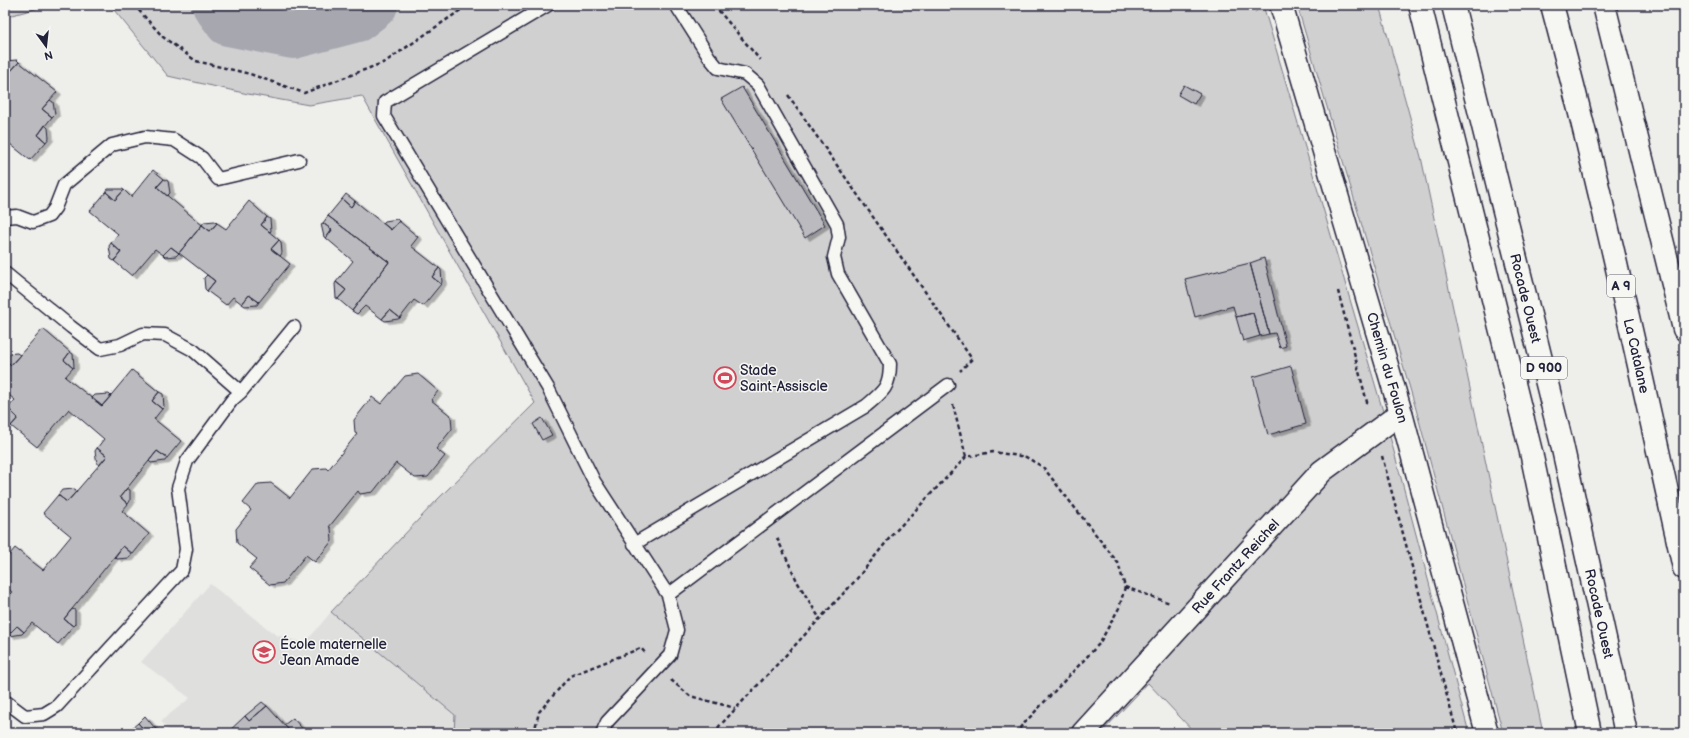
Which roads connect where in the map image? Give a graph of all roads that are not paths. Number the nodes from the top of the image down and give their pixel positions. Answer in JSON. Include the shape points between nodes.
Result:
{"nodes":[{"id":1,"x":548,"y":5,"type":"edge"},
{"id":2,"x":676,"y":5,"type":"edge"},
{"id":3,"x":1281,"y":5,"type":"edge"},
{"id":4,"x":1420,"y":5,"type":"edge"},
{"id":5,"x":1453,"y":5,"type":"edge"},
{"id":6,"x":1552,"y":5,"type":"edge"},
{"id":7,"x":1604,"y":5,"type":"edge"},
{"id":8,"x":299,"y":160,"type":"dead end"},
{"id":9,"x":5,"y":217,"type":"edge"},
{"id":10,"x":5,"y":273,"type":"edge"},
{"id":11,"x":294,"y":327,"type":"dead end"},
{"id":12,"x":1684,"y":329,"type":"edge"},
{"id":13,"x":948,"y":385,"type":"road end"},
{"id":14,"x":241,"y":392,"type":"junction"},
{"id":15,"x":1401,"y":413,"type":"junction"},
{"id":16,"x":634,"y":544,"type":"junction"},
{"id":17,"x":1684,"y":568,"type":"edge"},
{"id":18,"x":668,"y":596,"type":"junction"},
{"id":19,"x":5,"y":701,"type":"edge"},
{"id":20,"x":602,"y":733,"type":"edge"},
{"id":21,"x":1083,"y":733,"type":"edge"},
{"id":22,"x":1487,"y":733,"type":"edge"},
{"id":23,"x":1590,"y":733,"type":"edge"},
{"id":24,"x":1626,"y":733,"type":"edge"}],
"edges":[{"from":1,"to":16,"type":"lane","via":[[385,102],[384,116],[548,388],[594,481]]},
{"from":2,"to":16,"type":"lane","via":[[718,68],[745,74],[758,85],[830,210],[837,224],[839,237],[834,257],[838,274],[890,364],[890,379],[883,393],[866,406]]},
{"from":3,"to":15,"type":"main road","name":"Chemin du Foulon"},
{"from":4,"to":23,"type":"main road","number":"D 900","via":[[1531,452]]},
{"from":5,"to":24,"type":"main road","name":"Rocade Ouest","number":"D 900","via":[[1561,440]]},
{"from":6,"to":17,"type":"main road","name":"La Catalane","number":"A 9","via":[[1572,78]]},
{"from":7,"to":12,"type":"main road"},
{"from":8,"to":9,"type":"lane","via":[[218,179],[202,158],[174,140],[145,137],[112,145],[64,185],[49,216],[33,222],[17,216]]},
{"from":10,"to":14,"type":"lane","via":[[100,349],[120,345],[143,334],[165,335],[193,350]]},
{"from":11,"to":14,"type":"lane"},
{"from":13,"to":18,"type":"lane"},
{"from":14,"to":19,"type":"lane","via":[[232,400],[192,455],[178,488],[186,549],[182,570],[57,706],[44,714],[25,716]]},
{"from":15,"to":21,"type":"main road","name":"Rue Frantz Reichel","via":[[1322,471]]},
{"from":15,"to":22,"type":"main road","name":"Chemin du Foulon"},
{"from":16,"to":18,"type":"lane"},
{"from":18,"to":20,"type":"lane","via":[[677,630],[670,655],[607,722]]}]}
